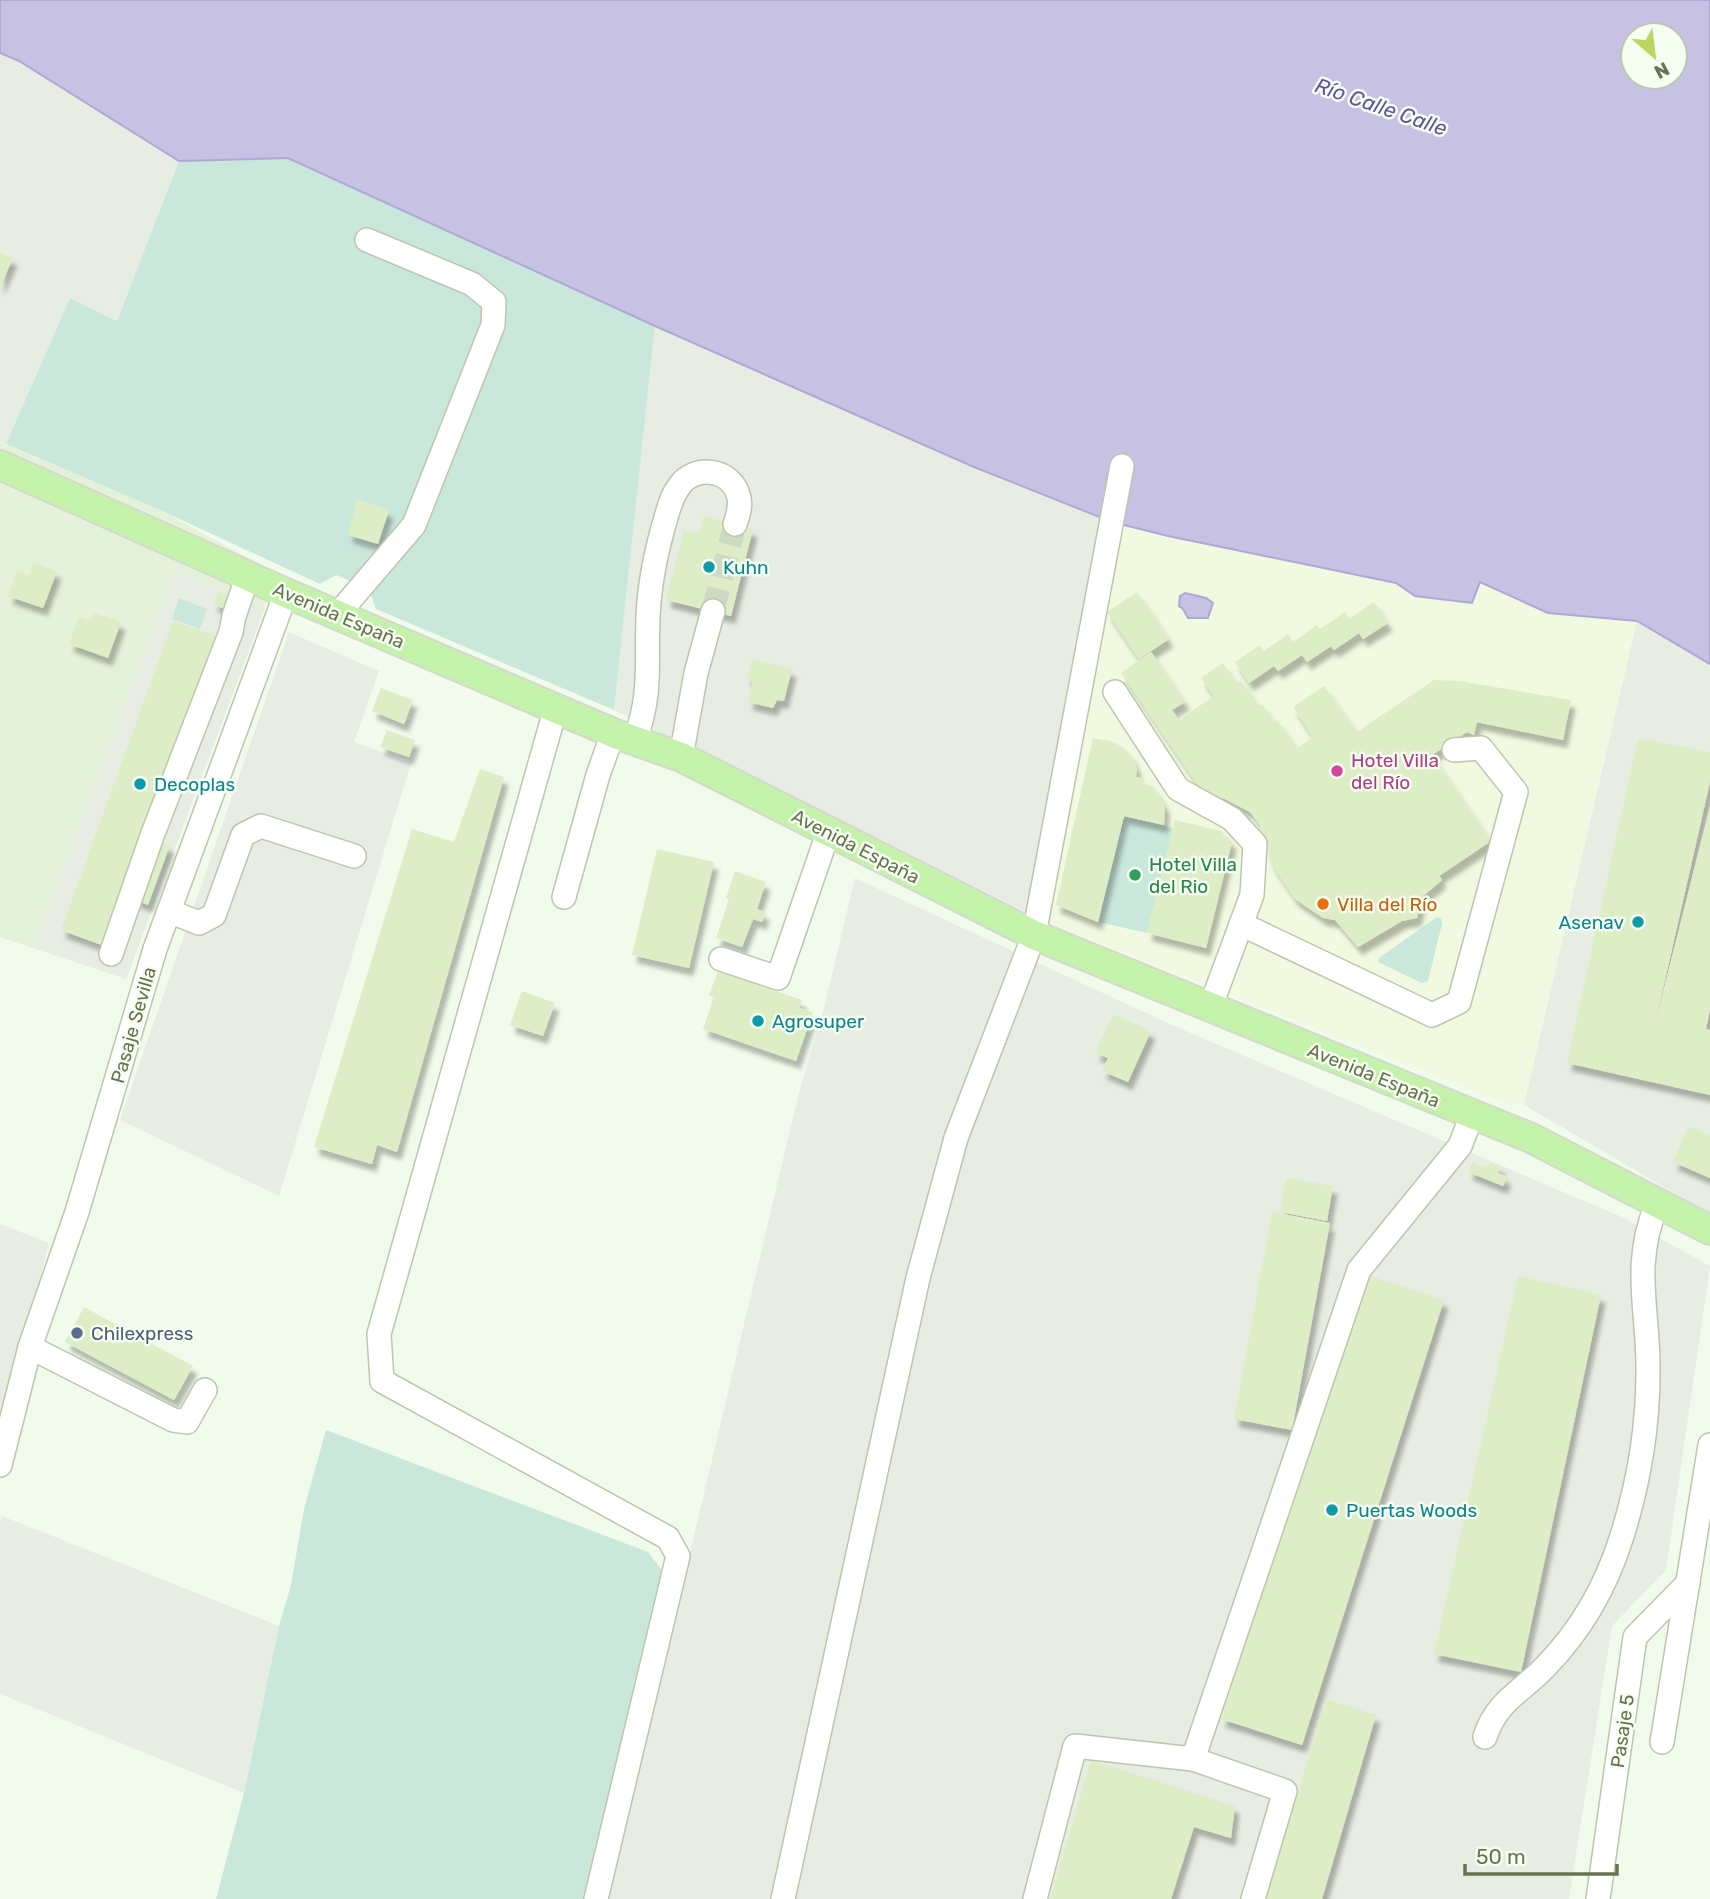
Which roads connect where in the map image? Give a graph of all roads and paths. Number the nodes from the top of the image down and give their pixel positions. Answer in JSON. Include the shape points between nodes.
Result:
{"nodes":[{"id":1,"x":367,"y":240,"type":"dead end"},
{"id":2,"x":0,"y":465,"type":"edge"},
{"id":3,"x":1122,"y":466,"type":"dead end"},
{"id":4,"x":735,"y":524,"type":"tunnel mouth"},
{"id":5,"x":248,"y":575,"type":"junction"},
{"id":6,"x":286,"y":593,"type":"junction"},
{"id":7,"x":713,"y":611,"type":"tunnel mouth"},
{"id":8,"x":338,"y":614,"type":"junction"},
{"id":9,"x":1115,"y":692,"type":"dead end"},
{"id":10,"x":556,"y":707,"type":"junction"},
{"id":11,"x":624,"y":736,"type":"junction"},
{"id":12,"x":1454,"y":750,"type":"dead end"},
{"id":13,"x":681,"y":757,"type":"junction"},
{"id":14,"x":828,"y":833,"type":"junction"},
{"id":15,"x":354,"y":856,"type":"dead end"},
{"id":16,"x":564,"y":897,"type":"dead end"},
{"id":17,"x":169,"y":911,"type":"junction"},
{"id":18,"x":1241,"y":925,"type":"junction"},
{"id":19,"x":1034,"y":935,"type":"junction"},
{"id":20,"x":111,"y":954,"type":"dead end"},
{"id":21,"x":721,"y":959,"type":"dead end"},
{"id":22,"x":1210,"y":1008,"type":"junction"},
{"id":23,"x":1472,"y":1115,"type":"junction"},
{"id":24,"x":1657,"y":1204,"type":"junction"},
{"id":25,"x":1710,"y":1230,"type":"edge"},
{"id":26,"x":30,"y":1347,"type":"junction"},
{"id":27,"x":205,"y":1390,"type":"dead end"},
{"id":28,"x":1710,"y":1445,"type":"edge"},
{"id":29,"x":0,"y":1465,"type":"edge"},
{"id":30,"x":1688,"y":1583,"type":"junction"},
{"id":31,"x":1485,"y":1737,"type":"dead end"},
{"id":32,"x":1662,"y":1742,"type":"dead end"},
{"id":33,"x":1193,"y":1759,"type":"junction"},
{"id":34,"x":596,"y":1899,"type":"edge"},
{"id":35,"x":783,"y":1899,"type":"edge"},
{"id":36,"x":1035,"y":1899,"type":"edge"},
{"id":37,"x":1253,"y":1899,"type":"edge"},
{"id":38,"x":1598,"y":1899,"type":"edge"}],
"edges":[{"from":1,"to":8,"type":"street","via":[[472,284],[494,302],[493,325],[414,525]]},
{"from":2,"to":5,"type":"main road","name":"Avenida España"},
{"from":3,"to":19,"type":"street"},
{"from":4,"to":11,"type":"street","via":[[739,498],[729,480],[700,471],[682,481],[654,566],[642,717]]},
{"from":5,"to":6,"type":"main road","name":"Avenida España"},
{"from":5,"to":20,"type":"street"},
{"from":6,"to":8,"type":"main road","name":"Avenida España"},
{"from":6,"to":17,"type":"street","name":"Pasaje Sevilla"},
{"from":7,"to":13,"type":"street"},
{"from":8,"to":10,"type":"main road","name":"Avenida España"},
{"from":9,"to":18,"type":"street","via":[[1178,789],[1232,819],[1255,844],[1252,895]]},
{"from":10,"to":11,"type":"main road","name":"Avenida España"},
{"from":10,"to":34,"type":"street","via":[[379,1334],[382,1381],[668,1538],[678,1556]]},
{"from":11,"to":13,"type":"main road","name":"Avenida España"},
{"from":11,"to":16,"type":"street","via":[[598,775]]},
{"from":12,"to":18,"type":"street","via":[[1481,748],[1516,792],[1459,1002],[1432,1015]]},
{"from":13,"to":14,"type":"main road","name":"Avenida España"},
{"from":14,"to":19,"type":"main road","name":"Avenida España"},
{"from":14,"to":21,"type":"street","via":[[778,978]]},
{"from":15,"to":17,"type":"street","via":[[261,826],[243,835],[214,915],[199,923]]},
{"from":17,"to":26,"type":"street","name":"Pasaje Sevilla","via":[[77,1212]]},
{"from":18,"to":22,"type":"street"},
{"from":19,"to":22,"type":"main road","name":"Avenida España"},
{"from":19,"to":35,"type":"street","via":[[956,1138],[918,1278]]},
{"from":22,"to":23,"type":"main road","name":"Avenida España"},
{"from":23,"to":24,"type":"main road","name":"Avenida España","via":[[1531,1139]]},
{"from":23,"to":33,"type":"street","via":[[1460,1146],[1359,1270]]},
{"from":24,"to":25,"type":"main road","name":"Avenida España"},
{"from":24,"to":31,"type":"street","via":[[1645,1240],[1641,1276],[1648,1371],[1645,1428],[1620,1542],[1582,1620],[1548,1665],[1504,1702]]},
{"from":26,"to":27,"type":"street","via":[[173,1420],[187,1422]]},
{"from":26,"to":29,"type":"street","name":"Pasaje Sevilla"},
{"from":28,"to":30,"type":"street"},
{"from":30,"to":32,"type":"street"},
{"from":30,"to":38,"type":"street","name":"Pasaje 5","via":[[1635,1637]]},
{"from":33,"to":36,"type":"street","via":[[1075,1746]]},
{"from":33,"to":37,"type":"street","via":[[1285,1791]]}]}
